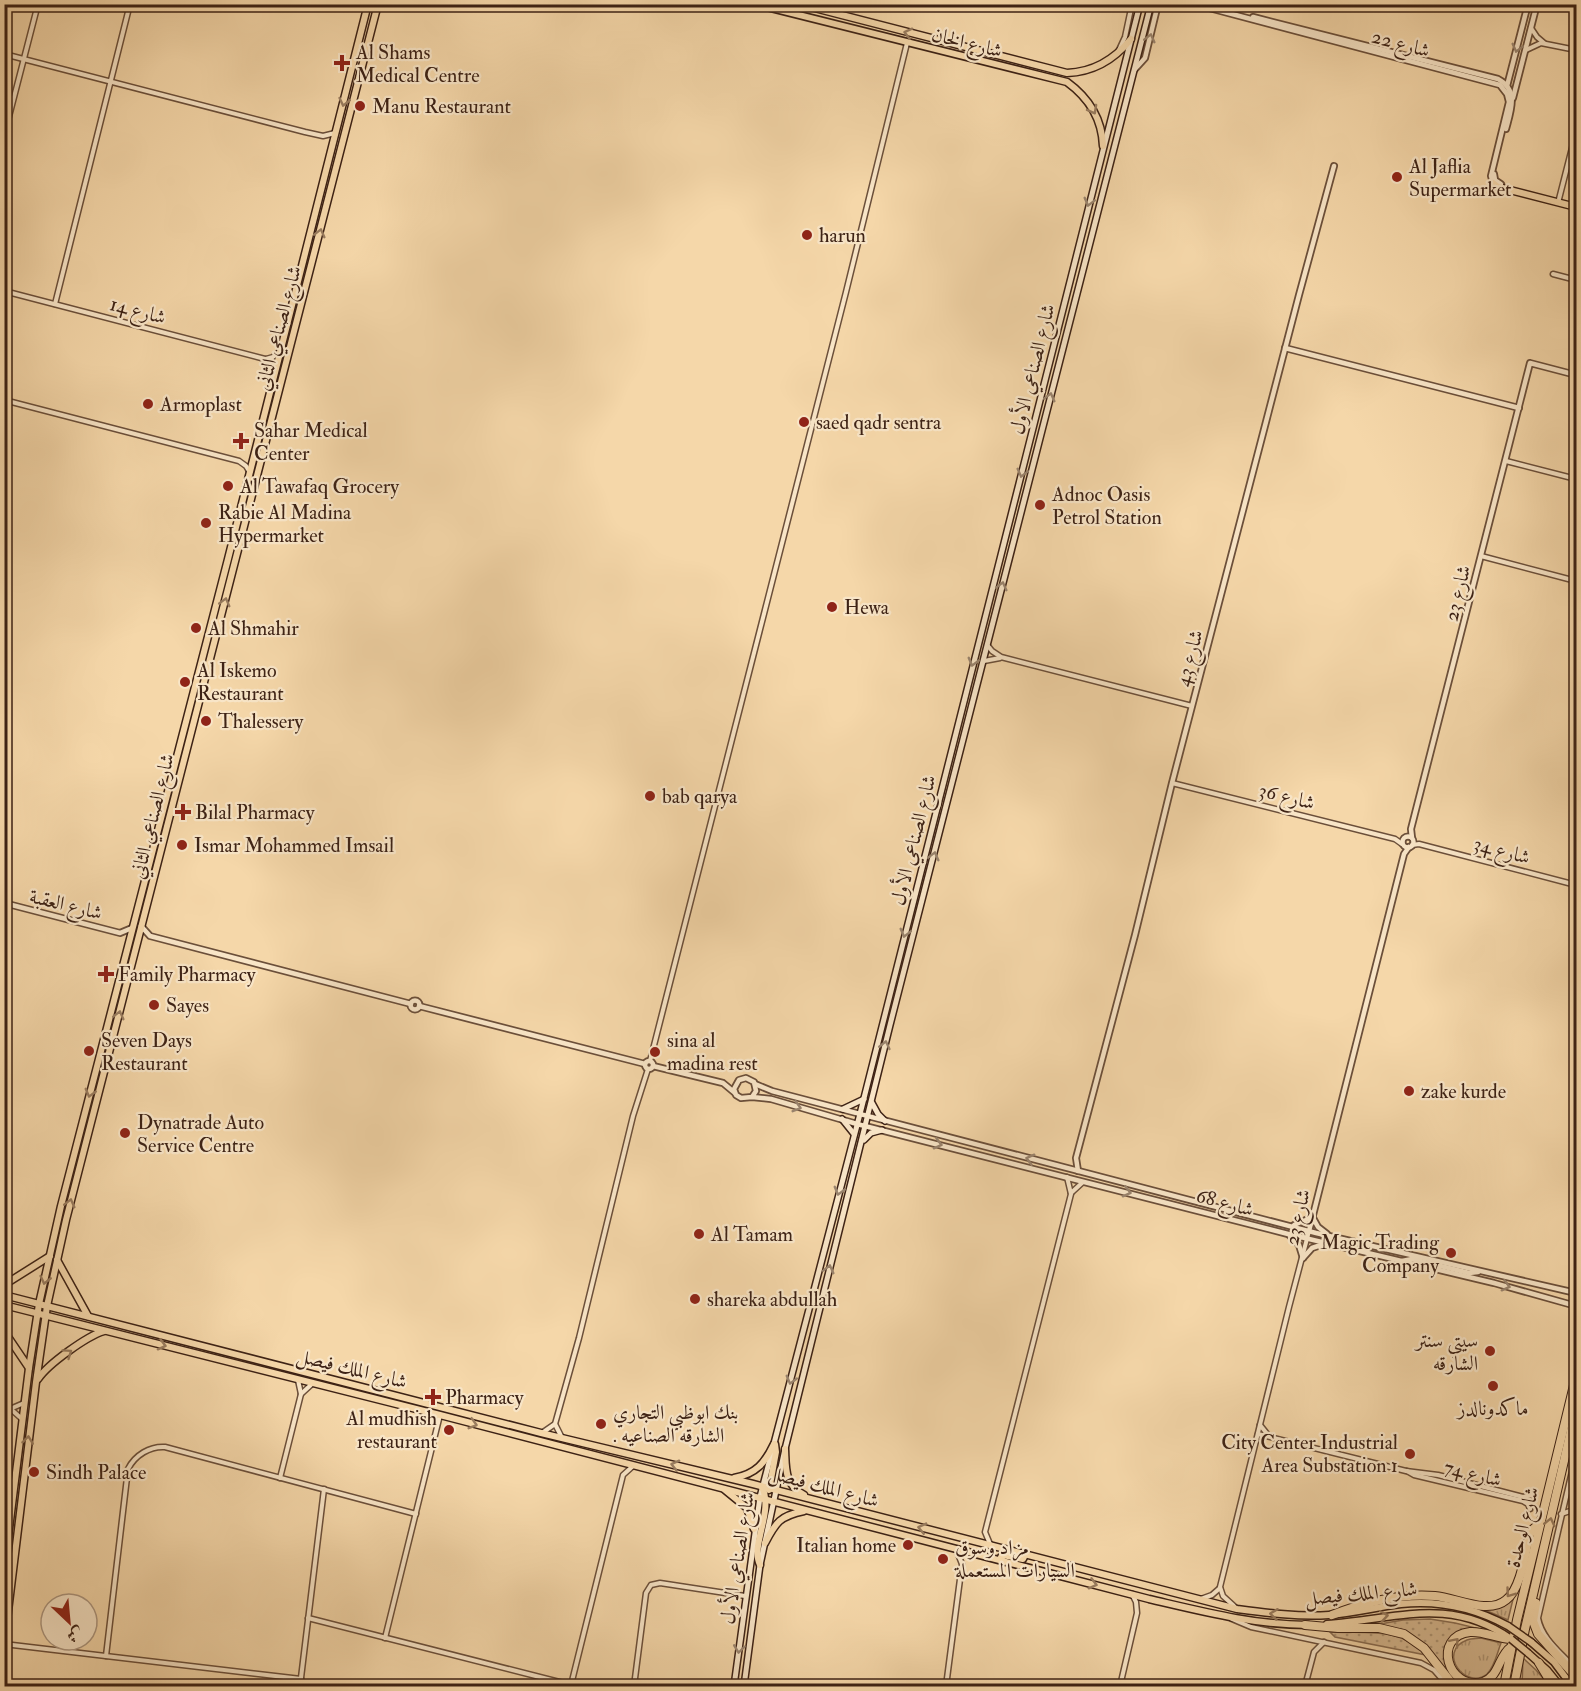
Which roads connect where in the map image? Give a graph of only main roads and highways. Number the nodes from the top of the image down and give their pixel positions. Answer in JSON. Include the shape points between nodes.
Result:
{"nodes":[{"id":1,"x":368,"y":4,"type":"edge"},
{"id":2,"x":378,"y":4,"type":"edge"},
{"id":3,"x":755,"y":4,"type":"edge"},
{"id":4,"x":799,"y":4,"type":"edge"},
{"id":5,"x":1140,"y":4,"type":"edge"},
{"id":6,"x":1151,"y":5,"type":"edge"},
{"id":7,"x":1131,"y":39,"type":"junction"},
{"id":8,"x":1103,"y":146,"type":"junction"},
{"id":9,"x":1493,"y":183,"type":"road end"},
{"id":10,"x":1501,"y":184,"type":"road end"},
{"id":11,"x":1576,"y":205,"type":"edge"},
{"id":12,"x":864,"y":1099,"type":"junction"},
{"id":13,"x":872,"y":1102,"type":"junction"},
{"id":14,"x":843,"y":1109,"type":"road end"},
{"id":15,"x":842,"y":1119,"type":"road end"},
{"id":16,"x":885,"y":1121,"type":"road end"},
{"id":17,"x":882,"y":1130,"type":"road end"},
{"id":18,"x":854,"y":1135,"type":"junction"},
{"id":19,"x":861,"y":1144,"type":"junction"},
{"id":20,"x":50,"y":1255,"type":"junction"},
{"id":21,"x":57,"y":1260,"type":"junction"},
{"id":22,"x":4,"y":1285,"type":"edge"},
{"id":23,"x":4,"y":1295,"type":"edge"},
{"id":24,"x":39,"y":1304,"type":"junction"},
{"id":25,"x":4,"y":1305,"type":"edge"},
{"id":26,"x":47,"y":1305,"type":"junction"},
{"id":27,"x":38,"y":1314,"type":"junction"},
{"id":28,"x":46,"y":1315,"type":"junction"},
{"id":29,"x":88,"y":1316,"type":"junction"},
{"id":30,"x":4,"y":1331,"type":"edge"},
{"id":31,"x":106,"y":1331,"type":"junction"},
{"id":32,"x":29,"y":1368,"type":"junction"},
{"id":33,"x":1576,"y":1377,"type":"edge"},
{"id":34,"x":36,"y":1382,"type":"junction"},
{"id":35,"x":1576,"y":1409,"type":"edge"},
{"id":36,"x":1575,"y":1421,"type":"edge"},
{"id":37,"x":775,"y":1444,"type":"junction"},
{"id":38,"x":785,"y":1449,"type":"junction"},
{"id":39,"x":732,"y":1479,"type":"junction"},
{"id":40,"x":722,"y":1488,"type":"junction"},
{"id":41,"x":769,"y":1488,"type":"junction"},
{"id":42,"x":766,"y":1500,"type":"junction"},
{"id":43,"x":816,"y":1501,"type":"junction"},
{"id":44,"x":806,"y":1511,"type":"junction"},
{"id":45,"x":1541,"y":1522,"type":"junction"},
{"id":46,"x":754,"y":1529,"type":"junction"},
{"id":47,"x":765,"y":1543,"type":"junction"},
{"id":48,"x":1025,"y":1555,"type":"junction"},
{"id":49,"x":1002,"y":1560,"type":"junction"},
{"id":50,"x":760,"y":1564,"type":"junction"},
{"id":51,"x":4,"y":1569,"type":"edge"},
{"id":52,"x":1536,"y":1578,"type":"junction"},
{"id":53,"x":1332,"y":1615,"type":"junction"},
{"id":54,"x":1305,"y":1625,"type":"junction"},
{"id":55,"x":1511,"y":1643,"type":"junction"},
{"id":56,"x":4,"y":1644,"type":"edge"},
{"id":57,"x":1539,"y":1663,"type":"junction"},
{"id":58,"x":1576,"y":1677,"type":"edge"},
{"id":59,"x":734,"y":1686,"type":"edge"},
{"id":60,"x":744,"y":1686,"type":"edge"},
{"id":61,"x":1454,"y":1686,"type":"edge"},
{"id":62,"x":1504,"y":1686,"type":"edge"},
{"id":63,"x":1515,"y":1686,"type":"edge"},
{"id":64,"x":1553,"y":1686,"type":"edge"},
{"id":65,"x":1560,"y":1686,"type":"edge"},
{"id":66,"x":1572,"y":1686,"type":"edge"}],
"edges":[{"from":1,"to":20,"type":"main road","name":"شارع الصناعي الثاني","one_way":true},
{"from":21,"to":2,"type":"main road","name":"شارع الصناعي الثاني","one_way":true},
{"from":3,"to":8,"type":"main road","name":"شارع الخان","one_way":true,"via":[[1067,82],[1094,111],[1102,129]]},
{"from":7,"to":4,"type":"main road","name":"شارع الخان","one_way":true,"via":[[1118,53],[1092,68],[1067,73]]},
{"from":5,"to":7,"type":"main road","name":"شارع الصناعي الأول"},
{"from":13,"to":6,"type":"main road","name":"شارع الصناعي الأول","one_way":true},
{"from":7,"to":8,"type":"main road","name":"شارع الصناعي الأول"},
{"from":8,"to":12,"type":"main road","name":"شارع الصناعي الأول","one_way":true},
{"from":9,"to":11,"type":"main road"},
{"from":10,"to":11,"type":"main road"},
{"from":12,"to":14,"type":"main road"},
{"from":12,"to":18,"type":"main road","name":"شارع الصناعي الأول"},
{"from":13,"to":16,"type":"main road"},
{"from":13,"to":19,"type":"main road","name":"شارع الصناعي الأول"},
{"from":15,"to":18,"type":"main road"},
{"from":17,"to":19,"type":"main road","via":[[871,1133]]},
{"from":18,"to":37,"type":"main road","name":"شارع الصناعي الأول","one_way":true},
{"from":38,"to":19,"type":"main road","name":"شارع الصناعي الأول","one_way":true},
{"from":20,"to":22,"type":"main road"},
{"from":20,"to":24,"type":"main road","name":"شارع الصناعي الثاني","one_way":true},
{"from":21,"to":26,"type":"main road","name":"شارع الصناعي الثاني"},
{"from":21,"to":29,"type":"main road"},
{"from":23,"to":24,"type":"main road","name":"شارع الملك فيصل"},
{"from":24,"to":26,"type":"main road","name":"شارع الملك فيصل"},
{"from":24,"to":27,"type":"main road","name":"شارع الصناعي الثاني"},
{"from":25,"to":27,"type":"main road","name":"شارع الملك فيصل"},
{"from":26,"to":28,"type":"main road","name":"شارع الصناعي الثاني"},
{"from":26,"to":29,"type":"main road","name":"شارع الملك فيصل"},
{"from":27,"to":28,"type":"main road","name":"شارع الملك فيصل"},
{"from":27,"to":32,"type":"main road","name":"شارع الصناعي الثاني"},
{"from":28,"to":31,"type":"main road","name":"شارع الملك فيصل"},
{"from":28,"to":34,"type":"main road","name":"شارع الصناعي الثاني"},
{"from":39,"to":29,"type":"main road","name":"شارع الملك فيصل","one_way":true},
{"from":30,"to":32,"type":"main road"},
{"from":34,"to":31,"type":"main road","one_way":true,"via":[[52,1364],[92,1336]]},
{"from":31,"to":40,"type":"main road","name":"شارع الملك فيصل","one_way":true},
{"from":32,"to":51,"type":"main road","name":"شارع الصناعي الثاني"},
{"from":33,"to":45,"type":"highway","name":"شارع الوحدة"},
{"from":56,"to":34,"type":"main road","name":"شارع الصناعي الثاني","one_way":true},
{"from":35,"to":36,"type":"highway","name":"شارع الوحدة"},
{"from":52,"to":36,"type":"highway","name":"شارع الوحدة","one_way":true},
{"from":37,"to":39,"type":"main road","via":[[758,1469]]},
{"from":37,"to":41,"type":"main road"},
{"from":38,"to":41,"type":"main road","name":"شارع الصناعي الأول"},
{"from":38,"to":43,"type":"main road","via":[[788,1480]]},
{"from":39,"to":41,"type":"main road","name":"شارع الملك فيصل"},
{"from":40,"to":42,"type":"main road","name":"شارع الملك فيصل"},
{"from":40,"to":46,"type":"main road","via":[[747,1508]]},
{"from":41,"to":42,"type":"main road"},
{"from":41,"to":42,"type":"main road","name":"شارع الصناعي الأول"},
{"from":41,"to":43,"type":"main road","name":"شارع الملك فيصل"},
{"from":42,"to":44,"type":"main road","name":"شارع الملك فيصل"},
{"from":42,"to":46,"type":"main road","name":"شارع الصناعي الأول"},
{"from":42,"to":47,"type":"main road","name":"شارع الصناعي الأول"},
{"from":42,"to":50,"type":"main road"},
{"from":48,"to":43,"type":"main road","name":"شارع الملك فيصل","one_way":true},
{"from":44,"to":47,"type":"main road","via":[[782,1518]]},
{"from":44,"to":49,"type":"main road","name":"شارع الملك فيصل"},
{"from":45,"to":53,"type":"highway","one_way":true,"via":[[1530,1534],[1516,1588],[1503,1603],[1488,1606],[1444,1597],[1402,1596]]},
{"from":45,"to":55,"type":"highway","name":"شارع الوحدة"},
{"from":46,"to":59,"type":"main road","name":"شارع الصناعي الأول","one_way":true},
{"from":47,"to":50,"type":"main road","name":"شارع الصناعي الأول"},
{"from":48,"to":49,"type":"main road","via":[[1023,1559],[1003,1555]]},
{"from":53,"to":48,"type":"main road","name":"شارع الملك فيصل","one_way":true,"via":[[1282,1615],[1237,1609]]},
{"from":49,"to":54,"type":"main road","name":"شارع الملك فيصل","one_way":true,"via":[[1229,1618]]},
{"from":50,"to":60,"type":"main road","name":"شارع الصناعي الأول"},
{"from":52,"to":58,"type":"highway","via":[[1536,1629]]},
{"from":52,"to":63,"type":"highway","name":"شارع الوحدة"},
{"from":53,"to":66,"type":"main road","name":"شارع الملك فيصل","bridge":true,"via":[[1425,1603],[1469,1610],[1488,1616],[1531,1641]]},
{"from":54,"to":55,"type":"main road","name":"شارع الملك فيصل","one_way":true,"via":[[1427,1613],[1468,1618],[1493,1628]]},
{"from":54,"to":61,"type":"highway","via":[[1379,1628],[1404,1634],[1424,1648]]},
{"from":55,"to":55,"type":"highway","one_way":true,"via":[[1494,1674],[1481,1683],[1462,1681],[1448,1664],[1450,1646],[1465,1633],[1477,1632]]},
{"from":55,"to":57,"type":"main road","name":"شارع الملك فيصل","bridge":true},
{"from":55,"to":62,"type":"highway","name":"شارع الوحدة"},
{"from":57,"to":64,"type":"highway"},
{"from":57,"to":65,"type":"main road","name":"شارع الملك فيصل"}]}
